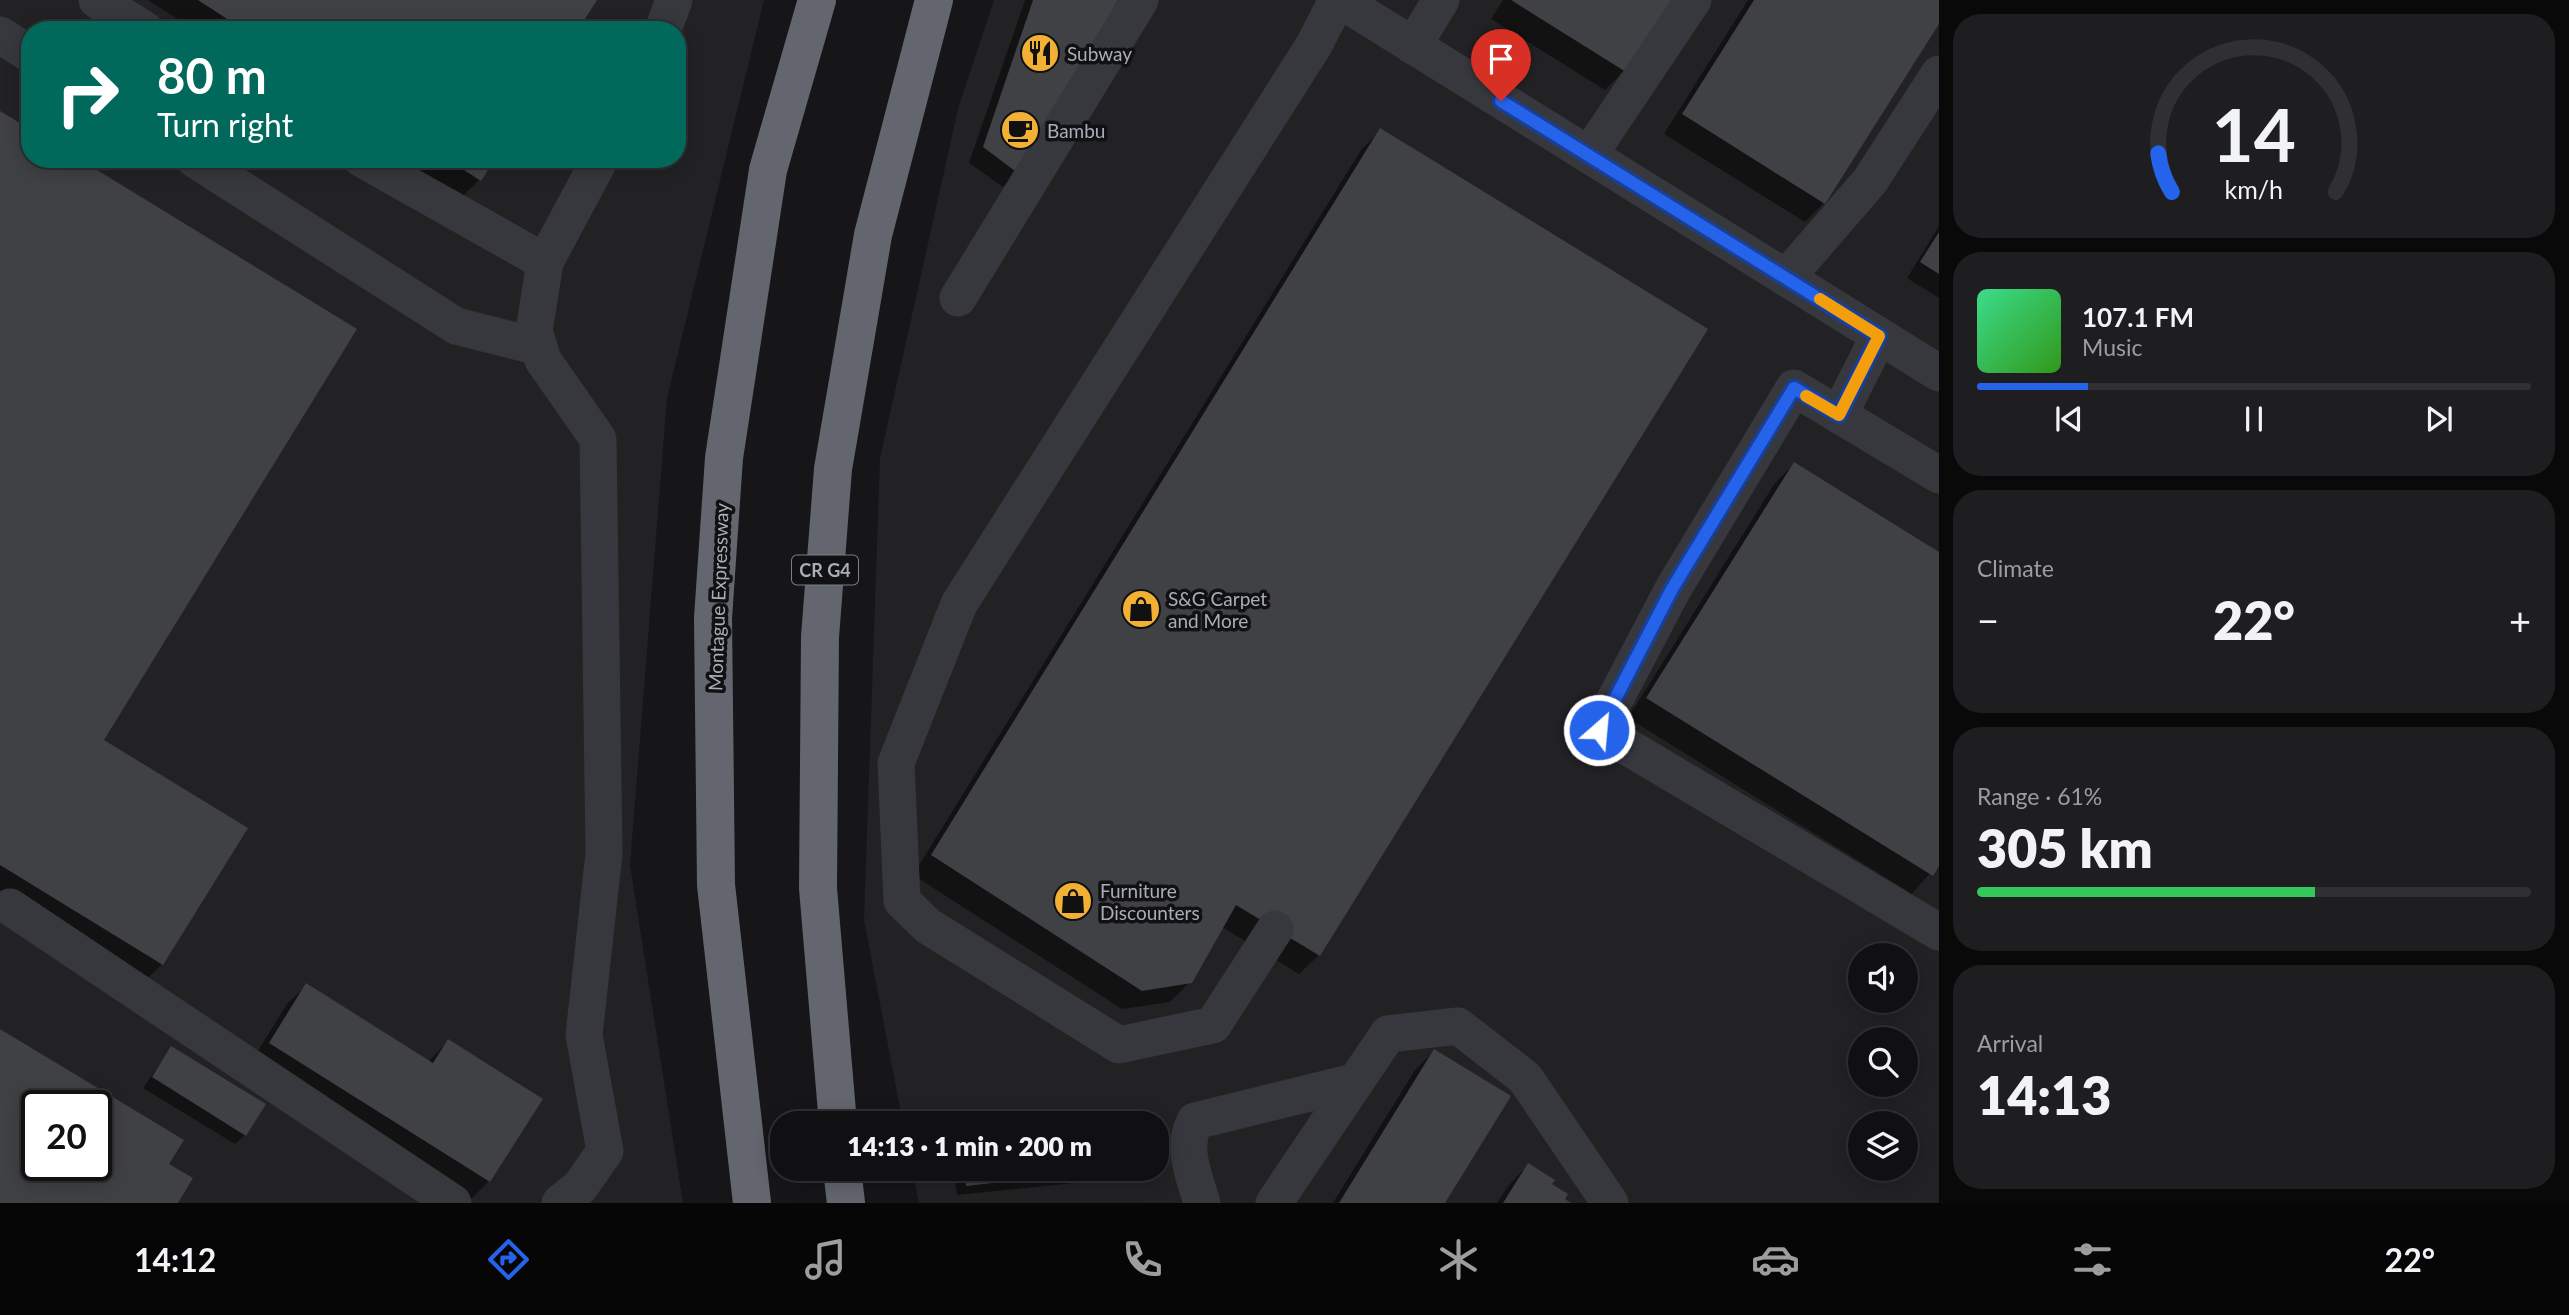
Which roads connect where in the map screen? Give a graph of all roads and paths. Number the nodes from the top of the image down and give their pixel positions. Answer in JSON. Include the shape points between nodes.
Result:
{"nodes":[{"id":1,"x":97,"y":0,"type":"edge"},
{"id":2,"x":674,"y":0,"type":"edge"},
{"id":3,"x":817,"y":0,"type":"edge"},
{"id":4,"x":1140,"y":0,"type":"edge"},
{"id":5,"x":1339,"y":0,"type":"edge"},
{"id":6,"x":1441,"y":0,"type":"edge"},
{"id":7,"x":1693,"y":0,"type":"edge"},
{"id":8,"x":935,"y":5,"type":"edge"},
{"id":9,"x":131,"y":21,"type":"edge"},
{"id":10,"x":666,"y":21,"type":"edge"},
{"id":11,"x":0,"y":35,"type":"edge"},
{"id":12,"x":1412,"y":46,"type":"junction"},
{"id":13,"x":21,"y":48,"type":"edge"},
{"id":14,"x":1939,"y":74,"type":"edge"},
{"id":15,"x":1589,"y":155,"type":"junction"},
{"id":16,"x":208,"y":168,"type":"edge"},
{"id":17,"x":378,"y":168,"type":"edge"},
{"id":18,"x":595,"y":168,"type":"edge"},
{"id":19,"x":545,"y":262,"type":"junction"},
{"id":20,"x":1786,"y":278,"type":"junction"},
{"id":21,"x":958,"y":298,"type":"dead end"},
{"id":22,"x":1879,"y":336,"type":"junction"},
{"id":23,"x":539,"y":347,"type":"junction"},
{"id":24,"x":1939,"y":373,"type":"edge"},
{"id":25,"x":1839,"y":415,"type":"junction"},
{"id":26,"x":1939,"y":475,"type":"edge"},
{"id":27,"x":10,"y":907,"type":"dead end"},
{"id":28,"x":1275,"y":929,"type":"dead end"},
{"id":29,"x":1939,"y":932,"type":"edge"},
{"id":30,"x":1354,"y":1083,"type":"junction"},
{"id":31,"x":837,"y":1111,"type":"edge"},
{"id":32,"x":843,"y":1181,"type":"edge"},
{"id":33,"x":575,"y":1198,"type":"edge"},
{"id":34,"x":453,"y":1203,"type":"edge"},
{"id":35,"x":752,"y":1203,"type":"edge"},
{"id":36,"x":846,"y":1203,"type":"edge"},
{"id":37,"x":1202,"y":1203,"type":"edge"},
{"id":38,"x":1274,"y":1203,"type":"edge"},
{"id":39,"x":1610,"y":1203,"type":"edge"}],
"edges":[{"from":1,"to":9,"type":"street"},
{"from":2,"to":10,"type":"street"},
{"from":3,"to":35,"type":"highway","name":"Montague Expressway","via":[[768,170],[724,458],[713,618],[716,886]]},
{"from":4,"to":21,"type":"street"},
{"from":5,"to":12,"type":"street"},
{"from":5,"to":28,"type":"street","via":[[959,604],[896,764],[902,901],[928,926],[1119,1045],[1213,1025]]},
{"from":6,"to":12,"type":"street"},
{"from":7,"to":15,"type":"street"},
{"from":8,"to":31,"type":"highway","number":"CR G4","via":[[873,235],[832,469],[820,637],[818,888]]},
{"from":11,"to":13,"type":"street"},
{"from":12,"to":15,"type":"street"},
{"from":14,"to":20,"type":"street","via":[[1870,181]]},
{"from":15,"to":20,"type":"street"},
{"from":16,"to":23,"type":"street","via":[[456,326]]},
{"from":17,"to":19,"type":"street"},
{"from":18,"to":19,"type":"street"},
{"from":19,"to":23,"type":"street","via":[[534,331]]},
{"from":20,"to":22,"type":"street"},
{"from":22,"to":24,"type":"street"},
{"from":22,"to":25,"type":"street"},
{"from":23,"to":33,"type":"street","via":[[543,360],[598,439],[604,853],[584,1035],[605,1151]]},
{"from":25,"to":26,"type":"street"},
{"from":25,"to":29,"type":"street","via":[[1794,388],[1672,589],[1599,730]]},
{"from":27,"to":34,"type":"street"},
{"from":30,"to":37,"type":"street","via":[[1195,1121],[1188,1151]]},
{"from":30,"to":38,"type":"street"},
{"from":30,"to":39,"type":"street","via":[[1388,1034],[1458,1026],[1525,1078]]},
{"from":32,"to":36,"type":"highway"}]}
